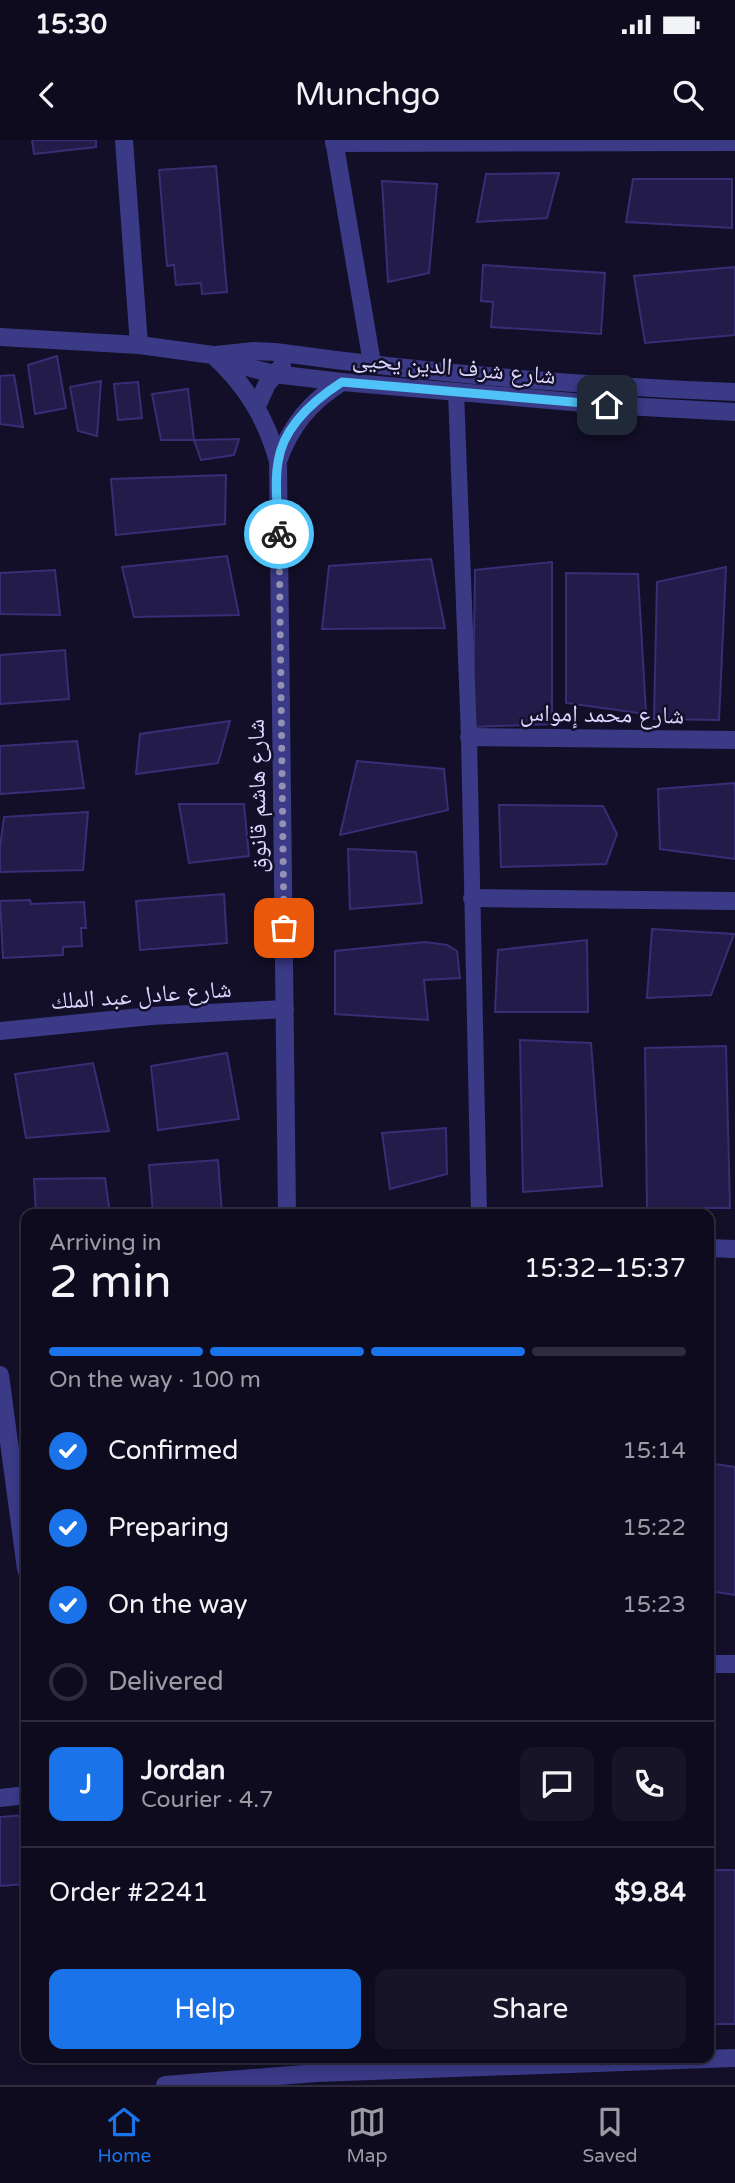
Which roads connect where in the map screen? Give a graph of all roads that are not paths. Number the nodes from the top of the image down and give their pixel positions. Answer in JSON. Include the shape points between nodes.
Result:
{"nodes":[{"id":1,"x":124,"y":140,"type":"edge"},
{"id":2,"x":334,"y":142,"type":"edge"},
{"id":3,"x":735,"y":142,"type":"edge"},
{"id":4,"x":0,"y":337,"type":"edge"},
{"id":5,"x":139,"y":345,"type":"junction"},
{"id":6,"x":213,"y":355,"type":"junction"},
{"id":7,"x":295,"y":355,"type":"junction"},
{"id":8,"x":372,"y":363,"type":"junction"},
{"id":9,"x":274,"y":374,"type":"junction"},
{"id":10,"x":342,"y":382,"type":"junction"},
{"id":11,"x":456,"y":383,"type":"junction"},
{"id":12,"x":735,"y":392,"type":"edge"},
{"id":13,"x":257,"y":406,"type":"junction"},
{"id":14,"x":735,"y":412,"type":"edge"},
{"id":15,"x":278,"y":461,"type":"junction"},
{"id":16,"x":469,"y":737,"type":"junction"},
{"id":17,"x":735,"y":740,"type":"edge"},
{"id":18,"x":472,"y":898,"type":"junction"},
{"id":19,"x":735,"y":901,"type":"edge"},
{"id":20,"x":285,"y":1009,"type":"junction"},
{"id":21,"x":0,"y":1031,"type":"edge"},
{"id":22,"x":287,"y":1209,"type":"edge"},
{"id":23,"x":479,"y":1209,"type":"edge"},
{"id":24,"x":714,"y":1248,"type":"edge"},
{"id":25,"x":735,"y":1249,"type":"edge"},
{"id":26,"x":0,"y":1375,"type":"edge"},
{"id":27,"x":21,"y":1531,"type":"edge"},
{"id":28,"x":714,"y":1664,"type":"edge"},
{"id":29,"x":735,"y":1664,"type":"edge"},
{"id":30,"x":21,"y":1796,"type":"edge"},
{"id":31,"x":0,"y":1798,"type":"edge"},
{"id":32,"x":735,"y":2058,"type":"edge"},
{"id":33,"x":714,"y":2059,"type":"edge"},
{"id":34,"x":585,"y":2063,"type":"edge"},
{"id":35,"x":316,"y":2072,"type":"edge"},
{"id":36,"x":165,"y":2085,"type":"edge"}],
"edges":[{"from":1,"to":5,"type":"street"},
{"from":2,"to":3,"type":"street"},
{"from":2,"to":8,"type":"street"},
{"from":4,"to":5,"type":"street","name":"شارع شرف الدين يحيى"},
{"from":5,"to":6,"type":"street","name":"شارع شرف الدين يحيى"},
{"from":6,"to":7,"type":"street","name":"شارع شرف الدين يحيى","via":[[254,351]]},
{"from":6,"to":9,"type":"street","name":"شارع شرف الدين يحيى"},
{"from":6,"to":13,"type":"street","name":"شارع هاشم قانوق"},
{"from":7,"to":8,"type":"street","name":"شارع شرف الدين يحيى"},
{"from":7,"to":9,"type":"street"},
{"from":8,"to":11,"type":"street","name":"شارع شرف الدين يحيى"},
{"from":9,"to":10,"type":"street","name":"شارع شرف الدين يحيى"},
{"from":9,"to":13,"type":"street"},
{"from":10,"to":11,"type":"street","name":"شارع شرف الدين يحيى"},
{"from":10,"to":15,"type":"street","name":"شارع هاشم قانوق","via":[[308,407],[295,423]]},
{"from":11,"to":12,"type":"street","name":"شارع شرف الدين يحيى"},
{"from":11,"to":14,"type":"street","name":"شارع شرف الدين يحيى","via":[[594,404]]},
{"from":11,"to":16,"type":"lane"},
{"from":13,"to":15,"type":"street","name":"شارع هاشم قانوق"},
{"from":15,"to":20,"type":"street","name":"شارع هاشم قانوق"},
{"from":16,"to":17,"type":"street","name":"شارع محمد إمواس"},
{"from":16,"to":18,"type":"lane"},
{"from":18,"to":19,"type":"street"},
{"from":18,"to":23,"type":"lane"},
{"from":20,"to":21,"type":"street","name":"شارع عادل عبد الملك"},
{"from":20,"to":22,"type":"street","name":"شارع هاشم قانوق"},
{"from":24,"to":25,"type":"street"},
{"from":26,"to":27,"type":"street"},
{"from":28,"to":29,"type":"street"},
{"from":30,"to":31,"type":"street"},
{"from":32,"to":33,"type":"street"},
{"from":34,"to":35,"type":"street"},
{"from":35,"to":36,"type":"street"}]}
